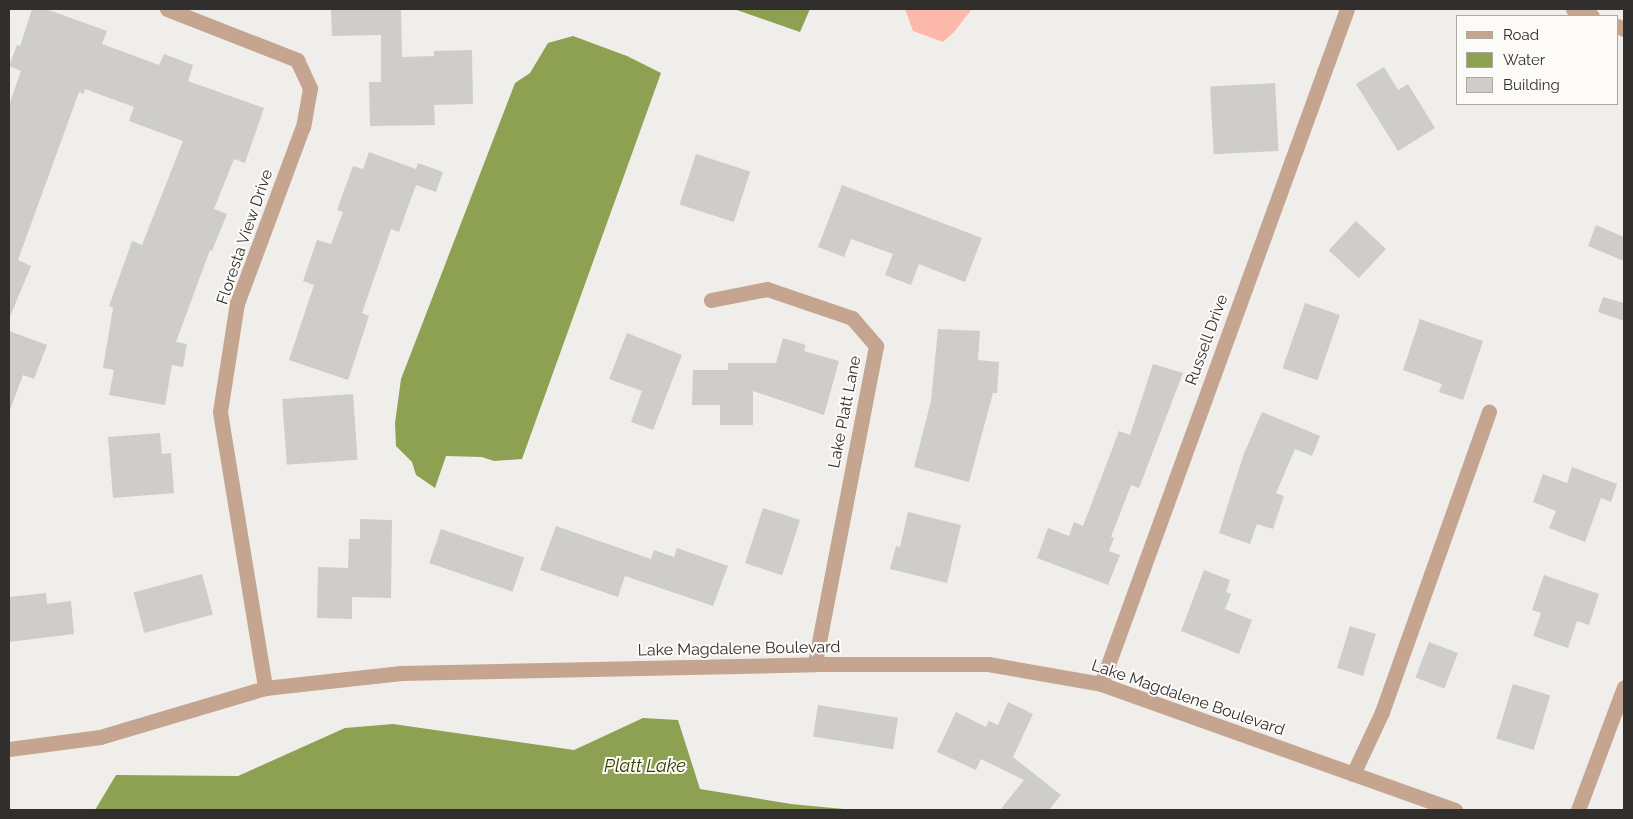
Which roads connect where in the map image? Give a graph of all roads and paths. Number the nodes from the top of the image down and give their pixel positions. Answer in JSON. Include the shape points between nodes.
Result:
{"nodes":[{"id":1,"x":167,"y":9,"type":"edge"},
{"id":2,"x":1347,"y":9,"type":"edge"},
{"id":3,"x":1573,"y":9,"type":"edge"},
{"id":4,"x":1589,"y":15,"type":"edge"},
{"id":5,"x":712,"y":300,"type":"dead end"},
{"id":6,"x":1490,"y":411,"type":"dead end"},
{"id":7,"x":815,"y":664,"type":"junction"},
{"id":8,"x":1101,"y":684,"type":"junction"},
{"id":9,"x":1624,"y":687,"type":"edge"},
{"id":10,"x":265,"y":688,"type":"junction"},
{"id":11,"x":9,"y":749,"type":"edge"},
{"id":12,"x":1353,"y":774,"type":"junction"},
{"id":13,"x":1455,"y":810,"type":"edge"},
{"id":14,"x":1578,"y":810,"type":"edge"}],
"edges":[{"from":1,"to":10,"type":"street","name":"Floresta View Drive","via":[[297,60],[310,88],[303,126],[237,303],[220,412]]},
{"from":2,"to":8,"type":"street","name":"Russell Drive"},
{"from":3,"to":4,"type":"street"},
{"from":5,"to":7,"type":"street","name":"Lake Platt Lane","via":[[767,289],[852,318],[876,346]]},
{"from":6,"to":12,"type":"street","via":[[1382,712]]},
{"from":7,"to":8,"type":"street","name":"Lake Magdalene Boulevard","via":[[988,664]]},
{"from":7,"to":10,"type":"street","name":"Lake Magdalene Boulevard","via":[[401,673]]},
{"from":8,"to":12,"type":"street","name":"Lake Magdalene Boulevard"},
{"from":9,"to":14,"type":"street"},
{"from":10,"to":11,"type":"street","name":"Lake Magdalene Boulevard","via":[[100,737]]},
{"from":12,"to":13,"type":"street","name":"Lake Magdalene Boulevard"}]}
